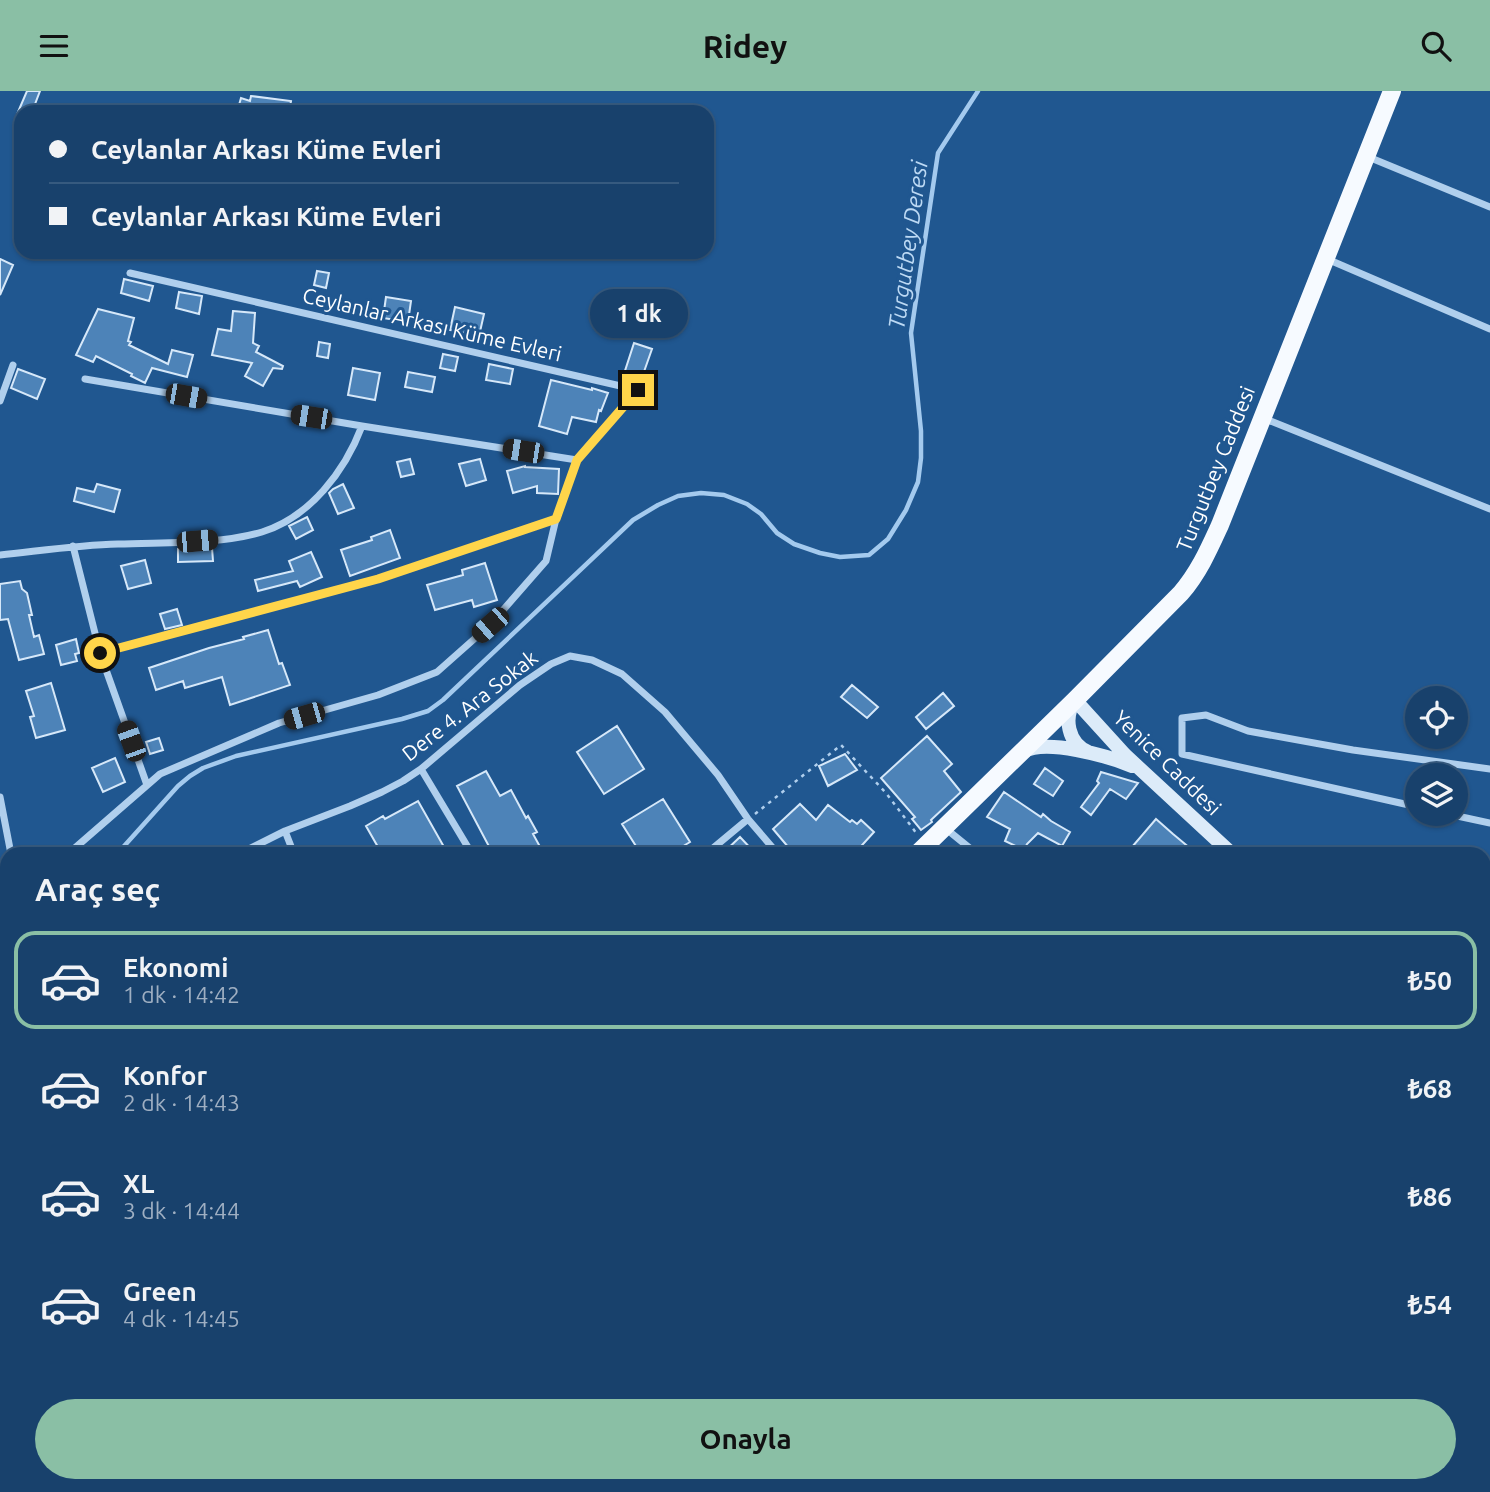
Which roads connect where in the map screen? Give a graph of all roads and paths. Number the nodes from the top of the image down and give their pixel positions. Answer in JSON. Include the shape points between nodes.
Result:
{"nodes":[{"id":1,"x":1392,"y":91,"type":"edge"},
{"id":2,"x":1366,"y":156,"type":"junction"},
{"id":3,"x":1490,"y":207,"type":"edge"},
{"id":4,"x":1325,"y":259,"type":"junction"},
{"id":5,"x":130,"y":273,"type":"dead end"},
{"id":6,"x":1490,"y":330,"type":"edge"},
{"id":7,"x":13,"y":365,"type":"dead end"},
{"id":8,"x":85,"y":379,"type":"dead end"},
{"id":9,"x":0,"y":401,"type":"edge"},
{"id":10,"x":1262,"y":418,"type":"junction"},
{"id":11,"x":362,"y":426,"type":"junction"},
{"id":12,"x":577,"y":460,"type":"junction"},
{"id":13,"x":1490,"y":509,"type":"edge"},
{"id":14,"x":556,"y":519,"type":"junction"},
{"id":15,"x":73,"y":547,"type":"junction"},
{"id":16,"x":0,"y":555,"type":"edge"},
{"id":17,"x":100,"y":653,"type":"junction"},
{"id":18,"x":1074,"y":700,"type":"junction"},
{"id":19,"x":1088,"y":753,"type":"junction"},
{"id":20,"x":1018,"y":755,"type":"junction"},
{"id":21,"x":1447,"y":763,"type":"edge"},
{"id":22,"x":1468,"y":766,"type":"edge"},
{"id":23,"x":422,"y":769,"type":"junction"},
{"id":24,"x":1140,"y":769,"type":"junction"},
{"id":25,"x":1490,"y":769,"type":"edge"},
{"id":26,"x":147,"y":785,"type":"junction"},
{"id":27,"x":0,"y":797,"type":"edge"},
{"id":28,"x":1405,"y":804,"type":"edge"},
{"id":29,"x":1468,"y":818,"type":"edge"},
{"id":30,"x":748,"y":819,"type":"junction"},
{"id":31,"x":1490,"y":823,"type":"edge"},
{"id":32,"x":944,"y":827,"type":"junction"},
{"id":33,"x":285,"y":831,"type":"junction"},
{"id":34,"x":10,"y":847,"type":"edge"},
{"id":35,"x":76,"y":847,"type":"edge"},
{"id":36,"x":253,"y":847,"type":"edge"},
{"id":37,"x":291,"y":847,"type":"edge"},
{"id":38,"x":468,"y":847,"type":"edge"},
{"id":39,"x":714,"y":847,"type":"edge"},
{"id":40,"x":772,"y":847,"type":"edge"},
{"id":41,"x":920,"y":847,"type":"edge"},
{"id":42,"x":923,"y":847,"type":"edge"},
{"id":43,"x":968,"y":847,"type":"edge"},
{"id":44,"x":1224,"y":847,"type":"edge"}],
"edges":[{"from":1,"to":2,"type":"main road","name":"Turgutbey Caddesi"},
{"from":2,"to":3,"type":"street"},
{"from":2,"to":4,"type":"main road","name":"Turgutbey Caddesi"},
{"from":4,"to":6,"type":"street"},
{"from":4,"to":10,"type":"main road","name":"Turgutbey Caddesi"},
{"from":5,"to":12,"type":"street","name":"Ceylanlar Arkası Küme Evleri","via":[[638,390]]},
{"from":7,"to":9,"type":"street"},
{"from":8,"to":11,"type":"street"},
{"from":10,"to":13,"type":"street"},
{"from":10,"to":18,"type":"main road","name":"Turgutbey Caddesi","via":[[1220,525],[1193,579]]},
{"from":11,"to":12,"type":"street"},
{"from":11,"to":15,"type":"street","via":[[335,478],[282,524],[229,538]]},
{"from":12,"to":14,"type":"street","name":"Ceylanlar Arkası Küme Evleri"},
{"from":14,"to":17,"type":"street","via":[[378,579]]},
{"from":14,"to":26,"type":"street","name":"Ceylanlar Arkası Küme Evleri","via":[[545,561],[490,625],[437,672],[279,723],[160,774]]},
{"from":15,"to":16,"type":"street"},
{"from":15,"to":17,"type":"street"},
{"from":17,"to":26,"type":"street"},
{"from":18,"to":19,"type":"street","via":[[1069,726],[1078,745]]},
{"from":18,"to":20,"type":"main road","name":"Turgutbey Caddesi"},
{"from":18,"to":24,"type":"street","name":"Yenice Caddesi"},
{"from":19,"to":20,"type":"street","via":[[1029,748]]},
{"from":19,"to":24,"type":"street"},
{"from":20,"to":32,"type":"main road","name":"Turgutbey Caddesi"},
{"from":21,"to":28,"type":"street","via":[[1248,731],[1206,715],[1182,718],[1182,754]]},
{"from":22,"to":25,"type":"street"},
{"from":23,"to":30,"type":"street","name":"Dere 4. Ara Sokak","via":[[520,685],[570,656],[622,674],[665,712]]},
{"from":23,"to":33,"type":"street","name":"Dere 4. Ara Sokak","via":[[372,797]]},
{"from":23,"to":38,"type":"street"},
{"from":24,"to":44,"type":"street","name":"Yenice Caddesi"},
{"from":26,"to":35,"type":"street","name":"Ceylanlar Arkası Küme Evleri"},
{"from":27,"to":34,"type":"street"},
{"from":29,"to":31,"type":"street"},
{"from":30,"to":39,"type":"street"},
{"from":30,"to":40,"type":"street","name":"Dere 4. Ara Sokak"},
{"from":30,"to":41,"type":"path","via":[[841,745],[886,793]]},
{"from":32,"to":42,"type":"main road","name":"Turgutbey Caddesi"},
{"from":32,"to":43,"type":"street"},
{"from":33,"to":36,"type":"street","name":"Dere 4. Ara Sokak"},
{"from":33,"to":37,"type":"street"}]}
